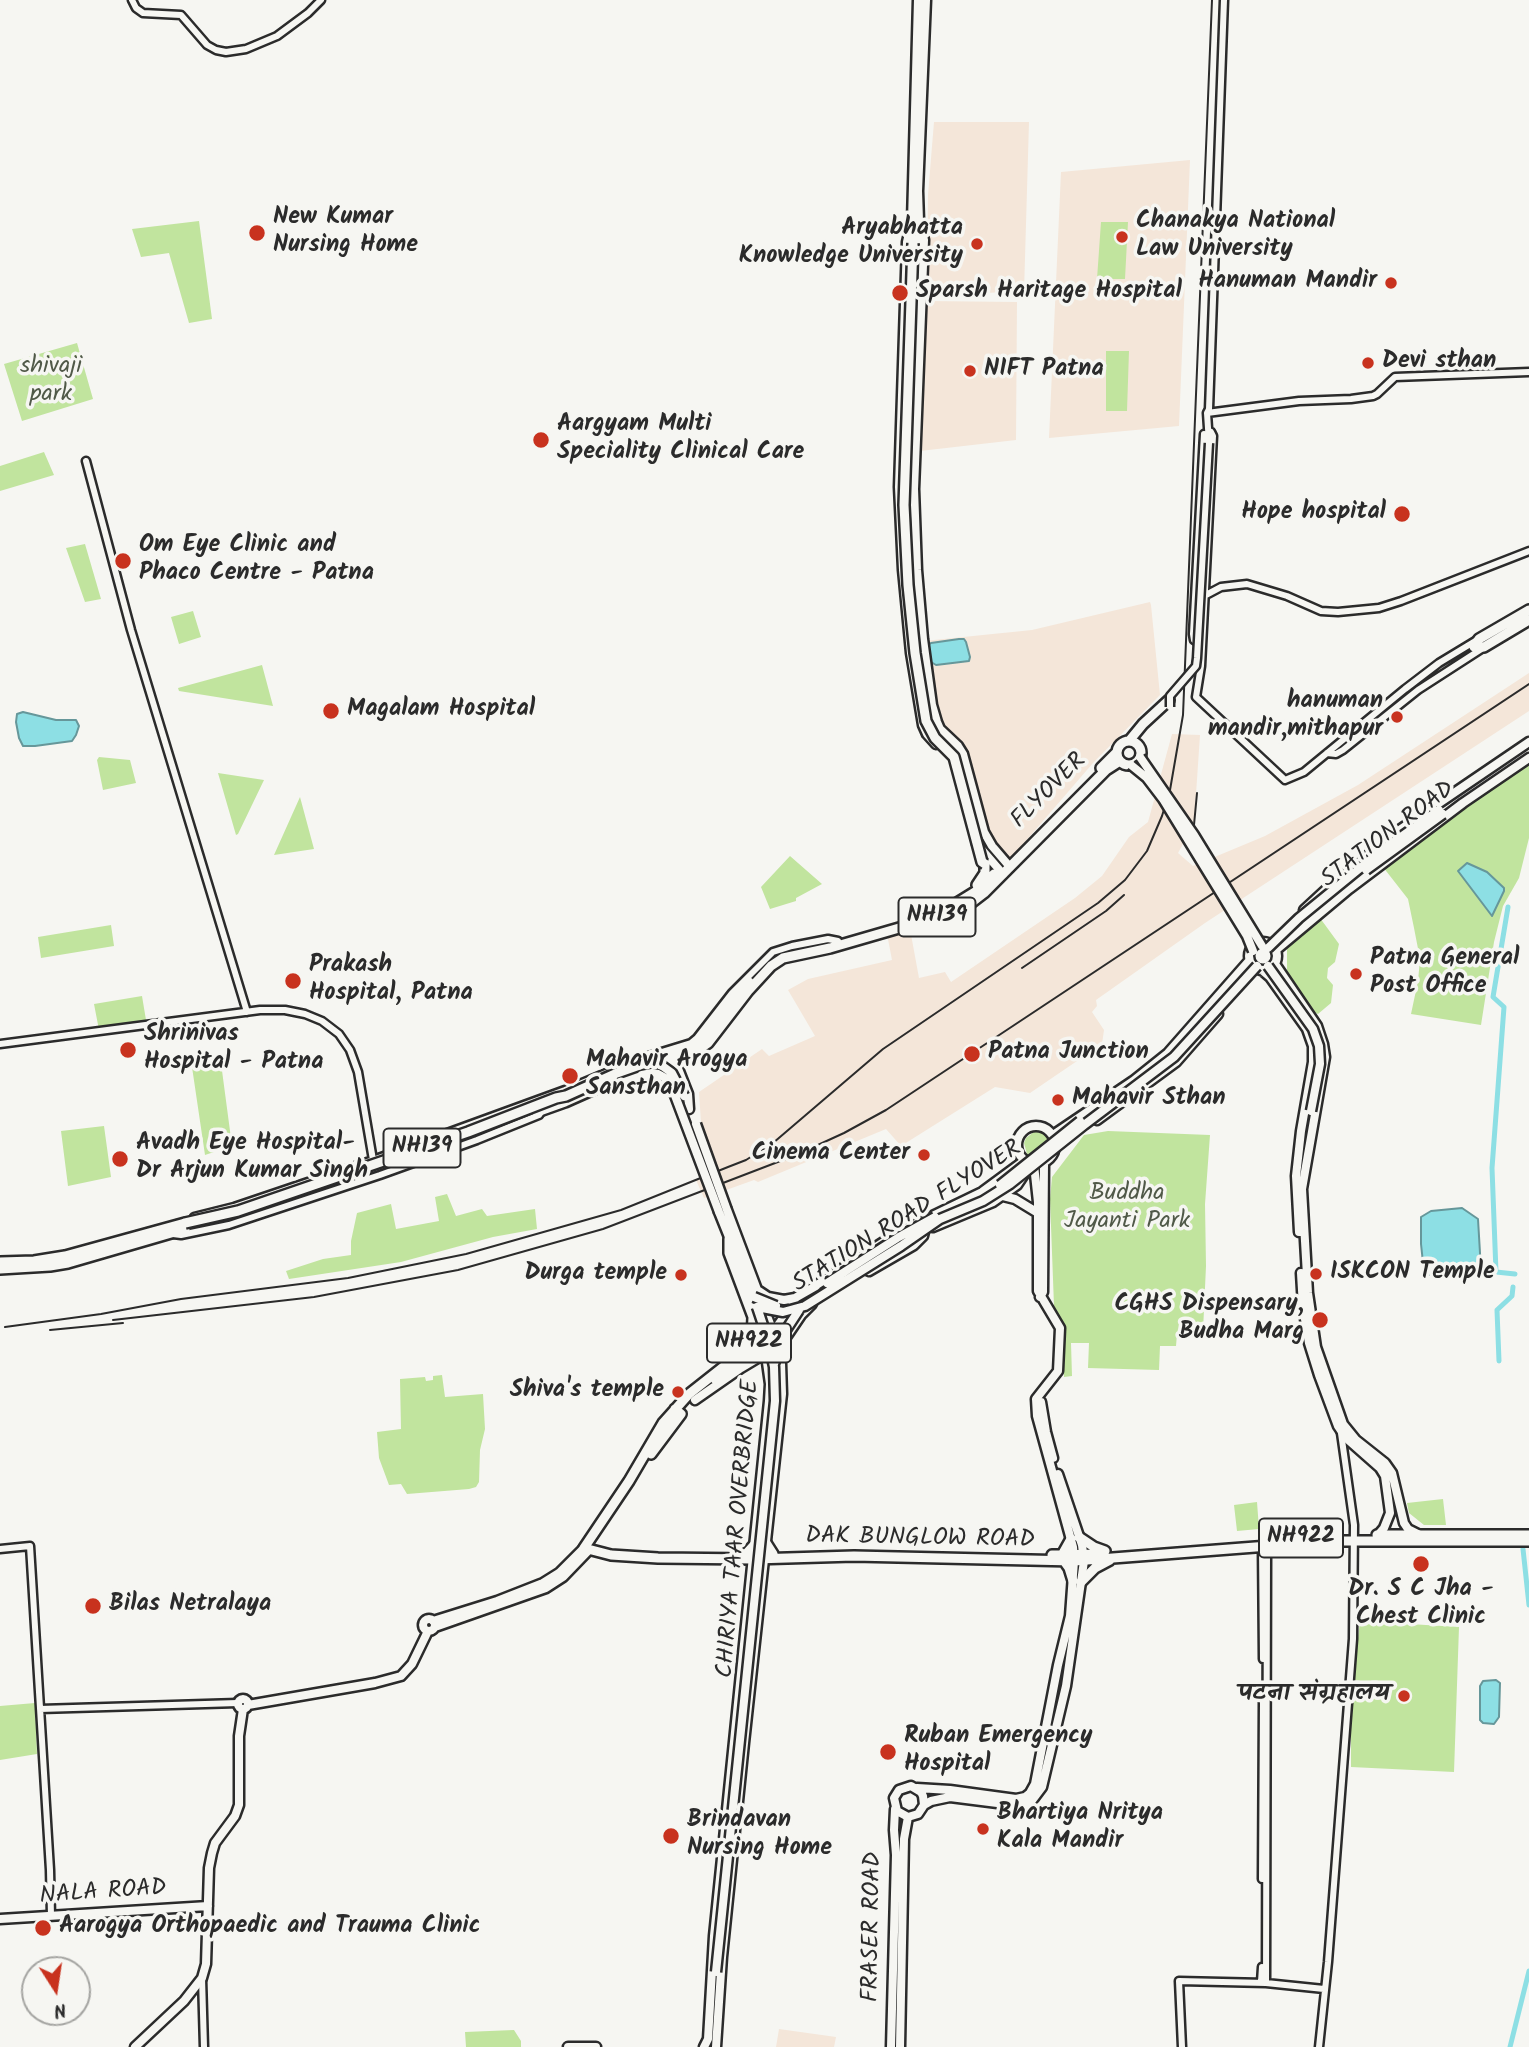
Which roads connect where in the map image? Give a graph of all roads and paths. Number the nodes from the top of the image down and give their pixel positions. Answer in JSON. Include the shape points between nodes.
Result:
{"nodes":[{"id":1,"x":132,"y":0,"type":"edge"},
{"id":2,"x":321,"y":0,"type":"edge"},
{"id":3,"x":918,"y":0,"type":"edge"},
{"id":4,"x":926,"y":0,"type":"edge"},
{"id":5,"x":1224,"y":0,"type":"edge"},
{"id":6,"x":919,"y":71,"type":"junction"},
{"id":7,"x":915,"y":221,"type":"junction"},
{"id":8,"x":909,"y":232,"type":"junction"},
{"id":9,"x":922,"y":233,"type":"junction"},
{"id":10,"x":915,"y":243,"type":"junction"},
{"id":11,"x":1529,"y":372,"type":"edge"},
{"id":12,"x":1209,"y":411,"type":"junction"},
{"id":13,"x":1209,"y":434,"type":"junction"},
{"id":14,"x":86,"y":461,"type":"dead end"},
{"id":15,"x":1529,"y":551,"type":"edge"},
{"id":16,"x":1204,"y":596,"type":"junction"},
{"id":17,"x":1529,"y":610,"type":"edge"},
{"id":18,"x":1529,"y":620,"type":"edge"},
{"id":19,"x":1501,"y":632,"type":"junction"},
{"id":20,"x":1202,"y":644,"type":"junction"},
{"id":21,"x":1479,"y":644,"type":"joint"},
{"id":22,"x":1170,"y":704,"type":"joint"},
{"id":23,"x":1131,"y":742,"type":"junction"},
{"id":24,"x":1529,"y":745,"type":"edge"},
{"id":25,"x":1529,"y":756,"type":"edge"},
{"id":26,"x":1119,"y":757,"type":"junction"},
{"id":27,"x":1140,"y":757,"type":"junction"},
{"id":28,"x":1131,"y":765,"type":"junction"},
{"id":29,"x":977,"y":808,"type":"junction"},
{"id":30,"x":964,"y":811,"type":"junction"},
{"id":31,"x":985,"y":864,"type":"junction"},
{"id":32,"x":1007,"y":866,"type":"junction"},
{"id":33,"x":972,"y":898,"type":"junction"},
{"id":34,"x":837,"y":941,"type":"junction"},
{"id":35,"x":1269,"y":947,"type":"junction"},
{"id":36,"x":1253,"y":951,"type":"junction"},
{"id":37,"x":1260,"y":966,"type":"junction"},
{"id":38,"x":247,"y":1012,"type":"junction"},
{"id":39,"x":0,"y":1044,"type":"edge"},
{"id":40,"x":654,"y":1060,"type":"junction"},
{"id":41,"x":676,"y":1060,"type":"junction"},
{"id":42,"x":596,"y":1088,"type":"junction"},
{"id":43,"x":689,"y":1110,"type":"junction"},
{"id":44,"x":539,"y":1111,"type":"junction"},
{"id":45,"x":458,"y":1128,"type":"junction"},
{"id":46,"x":1054,"y":1139,"type":"junction"},
{"id":47,"x":462,"y":1146,"type":"junction"},
{"id":48,"x":401,"y":1150,"type":"junction"},
{"id":49,"x":373,"y":1160,"type":"junction"},
{"id":50,"x":1029,"y":1163,"type":"junction"},
{"id":51,"x":1044,"y":1163,"type":"junction"},
{"id":52,"x":405,"y":1166,"type":"junction"},
{"id":53,"x":319,"y":1177,"type":"junction"},
{"id":54,"x":1299,"y":1184,"type":"junction"},
{"id":55,"x":323,"y":1194,"type":"junction"},
{"id":56,"x":1003,"y":1196,"type":"junction"},
{"id":57,"x":1038,"y":1213,"type":"junction"},
{"id":58,"x":920,"y":1221,"type":"junction"},
{"id":59,"x":185,"y":1226,"type":"junction"},
{"id":60,"x":173,"y":1230,"type":"junction"},
{"id":61,"x":924,"y":1232,"type":"junction"},
{"id":62,"x":729,"y":1239,"type":"junction"},
{"id":63,"x":0,"y":1262,"type":"edge"},
{"id":64,"x":0,"y":1269,"type":"edge"},
{"id":65,"x":812,"y":1287,"type":"junction"},
{"id":66,"x":756,"y":1294,"type":"junction"},
{"id":67,"x":1040,"y":1297,"type":"junction"},
{"id":68,"x":795,"y":1298,"type":"junction"},
{"id":69,"x":757,"y":1307,"type":"junction"},
{"id":70,"x":800,"y":1309,"type":"junction"},
{"id":71,"x":773,"y":1332,"type":"junction"},
{"id":72,"x":764,"y":1341,"type":"junction"},
{"id":73,"x":777,"y":1347,"type":"junction"},
{"id":74,"x":766,"y":1353,"type":"junction"},
{"id":75,"x":774,"y":1367,"type":"junction"},
{"id":76,"x":695,"y":1400,"type":"junction"},
{"id":77,"x":678,"y":1409,"type":"junction"},
{"id":78,"x":1341,"y":1432,"type":"junction"},
{"id":79,"x":1378,"y":1535,"type":"junction"},
{"id":80,"x":1420,"y":1535,"type":"junction"},
{"id":81,"x":1529,"y":1535,"type":"edge"},
{"id":82,"x":1075,"y":1538,"type":"junction"},
{"id":83,"x":1354,"y":1538,"type":"junction"},
{"id":84,"x":1529,"y":1541,"type":"edge"},
{"id":85,"x":766,"y":1543,"type":"joint"},
{"id":86,"x":755,"y":1544,"type":"joint"},
{"id":87,"x":588,"y":1547,"type":"junction"},
{"id":88,"x":1264,"y":1547,"type":"junction"},
{"id":89,"x":0,"y":1549,"type":"edge"},
{"id":90,"x":1113,"y":1555,"type":"junction"},
{"id":91,"x":1074,"y":1558,"type":"junction"},
{"id":92,"x":768,"y":1559,"type":"junction"},
{"id":93,"x":750,"y":1560,"type":"junction"},
{"id":94,"x":1077,"y":1582,"type":"junction"},
{"id":95,"x":243,"y":1705,"type":"junction"},
{"id":96,"x":40,"y":1709,"type":"junction"},
{"id":97,"x":742,"y":1713,"type":"junction"},
{"id":98,"x":917,"y":1788,"type":"junction"},
{"id":99,"x":924,"y":1805,"type":"junction"},
{"id":100,"x":895,"y":1808,"type":"junction"},
{"id":101,"x":908,"y":1817,"type":"junction"},
{"id":102,"x":206,"y":1906,"type":"junction"},
{"id":103,"x":51,"y":1916,"type":"junction"},
{"id":104,"x":0,"y":1919,"type":"edge"},
{"id":105,"x":202,"y":1978,"type":"junction"},
{"id":106,"x":716,"y":1978,"type":"junction"},
{"id":107,"x":1264,"y":1982,"type":"junction"},
{"id":108,"x":1324,"y":1989,"type":"junction"},
{"id":109,"x":135,"y":2047,"type":"edge"},
{"id":110,"x":204,"y":2047,"type":"edge"},
{"id":111,"x":568,"y":2047,"type":"edge"},
{"id":112,"x":596,"y":2047,"type":"edge"},
{"id":113,"x":704,"y":2047,"type":"edge"},
{"id":114,"x":716,"y":2047,"type":"edge"},
{"id":115,"x":891,"y":2047,"type":"edge"},
{"id":116,"x":900,"y":2047,"type":"edge"},
{"id":117,"x":1181,"y":2047,"type":"edge"},
{"id":118,"x":1318,"y":2047,"type":"edge"}],
"edges":[{"from":1,"to":2,"type":"street","via":[[143,13],[181,15],[207,45],[226,52],[277,36]]},
{"from":3,"to":6,"type":"main road"},
{"from":4,"to":6,"type":"main road"},
{"from":5,"to":12,"type":"street"},
{"from":6,"to":7,"type":"main road"},
{"from":7,"to":8,"type":"main road"},
{"from":7,"to":9,"type":"main road"},
{"from":8,"to":10,"type":"highway"},
{"from":8,"to":30,"type":"main road","via":[[899,487],[905,603],[923,725],[951,760]]},
{"from":9,"to":10,"type":"highway"},
{"from":9,"to":29,"type":"main road","via":[[914,489],[923,639],[937,722],[963,754]]},
{"from":10,"to":31,"type":"highway","bridge":true,"via":[[909,481],[913,583],[926,693],[935,729],[959,756]]},
{"from":10,"to":31,"type":"highway","bridge":true,"via":[[904,505],[915,653],[926,721],[954,757]]},
{"from":11,"to":12,"type":"street","via":[[1395,377],[1373,396]]},
{"from":12,"to":13,"type":"street"},
{"from":13,"to":16,"type":"street","via":[[1213,436]]},
{"from":13,"to":20,"type":"street","via":[[1204,435],[1193,634],[1196,643]]},
{"from":13,"to":22,"type":"street","bridge":true,"via":[[1196,666],[1174,690]]},
{"from":14,"to":38,"type":"street","via":[[131,630]]},
{"from":15,"to":16,"type":"street","via":[[1379,608],[1321,611],[1247,584],[1220,587]]},
{"from":16,"to":20,"type":"street"},
{"from":17,"to":19,"type":"highway"},
{"from":18,"to":19,"type":"highway"},
{"from":19,"to":21,"type":"highway"},
{"from":20,"to":21,"type":"street","via":[[1196,697],[1285,780],[1304,772],[1327,753],[1343,750]]},
{"from":22,"to":23,"type":"highway","number":"NH139"},
{"from":23,"to":26,"type":"highway","name":"FLYOVER","number":"NH139","via":[[1119,746]]},
{"from":23,"to":27,"type":"highway"},
{"from":24,"to":35,"type":"main road","bridge":true,"via":[[1401,836]]},
{"from":25,"to":35,"type":"main road","bridge":true,"via":[[1385,855]]},
{"from":26,"to":28,"type":"highway","name":"FLYOVER"},
{"from":26,"to":32,"type":"highway","name":"FLYOVER","number":"NH139"},
{"from":27,"to":28,"type":"highway","bridge":true},
{"from":27,"to":35,"type":"main road","bridge":true},
{"from":28,"to":36,"type":"main road","bridge":true,"via":[[1163,799]]},
{"from":29,"to":30,"type":"main road"},
{"from":29,"to":32,"type":"main road","via":[[984,832]]},
{"from":30,"to":32,"type":"main road","via":[[976,843]]},
{"from":31,"to":33,"type":"highway"},
{"from":32,"to":33,"type":"highway","number":"NH139"},
{"from":33,"to":34,"type":"highway","number":"NH139"},
{"from":33,"to":41,"type":"highway","number":"NH139","via":[[944,915],[783,958],[748,991],[708,1043]]},
{"from":34,"to":40,"type":"highway","name":"CHIRIYA TAAR OVERBRIDGE","number":"NH139","via":[[775,958],[734,997],[704,1038],[686,1050]]},
{"from":34,"to":45,"type":"street","via":[[773,952],[691,1043]]},
{"from":35,"to":36,"type":"main road","bridge":true},
{"from":35,"to":37,"type":"main road","via":[[1273,957]]},
{"from":35,"to":37,"type":"main road","via":[[1259,942],[1249,952]]},
{"from":36,"to":37,"type":"main road","via":[[1251,957]]},
{"from":37,"to":46,"type":"main road","via":[[1168,1053]]},
{"from":37,"to":46,"type":"main road","via":[[1176,1062],[1082,1130]]},
{"from":37,"to":54,"type":"main road","bridge":true,"via":[[1313,1029],[1319,1046],[1320,1064]]},
{"from":37,"to":65,"type":"main road","name":"STATION ROAD FLYOVER","bridge":true,"via":[[1170,1056],[998,1186],[910,1230],[827,1283]]},
{"from":37,"to":70,"type":"main road","name":"STATION ROAD FLYOVER","bridge":true,"via":[[1174,1057],[1010,1184],[940,1219]]},
{"from":38,"to":39,"type":"street"},
{"from":38,"to":49,"type":"street","via":[[305,1014],[338,1034],[358,1072]]},
{"from":40,"to":43,"type":"main road","name":"CHIRIYA TAAR OVERBRIDGE","number":"NH922","bridge":true,"via":[[677,1079]]},
{"from":40,"to":59,"type":"highway","name":"CHIRIYA TAAR OVERBRIDGE","number":"NH139","bridge":true,"via":[[468,1132]]},
{"from":41,"to":42,"type":"highway","number":"NH139"},
{"from":41,"to":43,"type":"main road"},
{"from":42,"to":44,"type":"highway","name":"CHIRIYA TAAR OVERBRIDGE","number":"NH139"},
{"from":42,"to":62,"type":"main road","name":"CHIRIYA TAAR OVERBRIDGE","number":"NH922","bridge":true,"via":[[652,1073],[667,1079]]},
{"from":43,"to":66,"type":"main road","name":"CHIRIYA TAAR OVERBRIDGE","number":"NH922","bridge":true,"via":[[754,1278]]},
{"from":44,"to":47,"type":"street"},
{"from":44,"to":59,"type":"highway","name":"CHIRIYA TAAR OVERBRIDGE","number":"NH139","via":[[239,1217]]},
{"from":45,"to":47,"type":"street"},
{"from":45,"to":48,"type":"street"},
{"from":46,"to":50,"type":"main road","via":[[1044,1127],[1024,1130],[1017,1148]]},
{"from":46,"to":51,"type":"main road","via":[[1054,1154]]},
{"from":47,"to":52,"type":"street"},
{"from":48,"to":49,"type":"street"},
{"from":48,"to":52,"type":"street"},
{"from":49,"to":53,"type":"street"},
{"from":50,"to":51,"type":"main road"},
{"from":50,"to":56,"type":"main road","via":[[1017,1185]]},
{"from":50,"to":57,"type":"main road"},
{"from":50,"to":58,"type":"main road","via":[[982,1192]]},
{"from":51,"to":67,"type":"main road"},
{"from":52,"to":55,"type":"street"},
{"from":53,"to":55,"type":"street"},
{"from":53,"to":60,"type":"street","via":[[183,1220]]},
{"from":54,"to":78,"type":"main road","via":[[1303,1307],[1309,1343]]},
{"from":54,"to":80,"type":"main road","via":[[1318,1356],[1343,1424],[1385,1463],[1404,1523]]},
{"from":55,"to":60,"type":"street","via":[[181,1236]]},
{"from":56,"to":57,"type":"main road"},
{"from":56,"to":61,"type":"main road"},
{"from":57,"to":67,"type":"main road"},
{"from":58,"to":61,"type":"main road"},
{"from":58,"to":65,"type":"main road"},
{"from":59,"to":60,"type":"highway","name":"CHIRIYA TAAR OVERBRIDGE","number":"NH139"},
{"from":60,"to":63,"type":"highway","number":"NH139","via":[[65,1256]]},
{"from":60,"to":64,"type":"highway","number":"NH139","via":[[68,1263]]},
{"from":61,"to":66,"type":"main road","bridge":true,"via":[[803,1303],[784,1307],[765,1303]]},
{"from":61,"to":73,"type":"main road","via":[[914,1245],[810,1305]]},
{"from":62,"to":66,"type":"main road","name":"CHIRIYA TAAR OVERBRIDGE"},
{"from":62,"to":77,"type":"highway","number":"NH922","via":[[729,1253],[753,1317],[752,1338]]},
{"from":65,"to":68,"type":"main road","name":"STATION ROAD FLYOVER"},
{"from":66,"to":68,"type":"main road","via":[[778,1300]]},
{"from":66,"to":69,"type":"main road","name":"CHIRIYA TAAR OVERBRIDGE","bridge":true},
{"from":66,"to":71,"type":"main road","number":"NH922"},
{"from":67,"to":82,"type":"main road","via":[[1060,1328],[1058,1371],[1039,1395]]},
{"from":68,"to":71,"type":"main road"},
{"from":69,"to":70,"type":"main road","name":"STATION ROAD FLYOVER","bridge":true,"via":[[783,1312]]},
{"from":69,"to":75,"type":"main road","name":"CHIRIYA TAAR OVERBRIDGE","bridge":true},
{"from":70,"to":75,"type":"main road","bridge":true,"via":[[784,1333]]},
{"from":71,"to":72,"type":"main road"},
{"from":71,"to":73,"type":"main road","number":"NH922"},
{"from":72,"to":74,"type":"main road"},
{"from":72,"to":76,"type":"main road"},
{"from":73,"to":74,"type":"main road"},
{"from":73,"to":85,"type":"main road","number":"NH922","via":[[782,1394]]},
{"from":74,"to":76,"type":"main road"},
{"from":74,"to":86,"type":"main road","via":[[770,1384]]},
{"from":75,"to":106,"type":"main road","name":"CHIRIYA TAAR OVERBRIDGE","bridge":true,"via":[[775,1401]]},
{"from":76,"to":77,"type":"main road"},
{"from":77,"to":87,"type":"highway","number":"NH922"},
{"from":78,"to":79,"type":"main road","via":[[1385,1476],[1390,1513]]},
{"from":78,"to":83,"type":"street"},
{"from":79,"to":80,"type":"highway","number":"NH922"},
{"from":79,"to":83,"type":"highway","number":"NH922"},
{"from":80,"to":81,"type":"highway","number":"NH922"},
{"from":82,"to":90,"type":"highway"},
{"from":82,"to":91,"type":"highway"},
{"from":82,"to":91,"type":"main road"},
{"from":83,"to":84,"type":"highway","number":"NH922"},
{"from":83,"to":88,"type":"highway","number":"NH922"},
{"from":83,"to":90,"type":"highway","number":"NH922"},
{"from":83,"to":108,"type":"street","via":[[1353,1639]]},
{"from":85,"to":92,"type":"highway"},
{"from":86,"to":93,"type":"highway"},
{"from":87,"to":93,"type":"highway","number":"NH922","via":[[611,1555]]},
{"from":87,"to":95,"type":"main road","via":[[563,1577],[545,1588],[430,1627],[404,1668],[391,1675]]},
{"from":88,"to":90,"type":"highway","number":"NH922"},
{"from":88,"to":107,"type":"street"},
{"from":89,"to":96,"type":"street","via":[[30,1546]]},
{"from":90,"to":91,"type":"highway","number":"NH922"},
{"from":90,"to":94,"type":"highway"},
{"from":91,"to":92,"type":"highway","name":"DAK BUNGLOW ROAD","number":"NH922"},
{"from":91,"to":94,"type":"main road"},
{"from":91,"to":94,"type":"highway","via":[[1069,1568]]},
{"from":92,"to":93,"type":"highway","number":"NH922"},
{"from":92,"to":97,"type":"main road"},
{"from":93,"to":97,"type":"main road"},
{"from":94,"to":98,"type":"main road","via":[[1030,1793],[1016,1799]]},
{"from":94,"to":99,"type":"main road","via":[[1066,1686],[1036,1798],[1021,1806],[950,1797]]},
{"from":95,"to":96,"type":"street"},
{"from":95,"to":102,"type":"main road","via":[[239,1805],[215,1843]]},
{"from":96,"to":103,"type":"street"},
{"from":97,"to":106,"type":"main road","via":[[731,1873]]},
{"from":97,"to":106,"type":"main road","via":[[714,1936]]},
{"from":98,"to":99,"type":"main road"},
{"from":98,"to":100,"type":"main road","via":[[899,1790]]},
{"from":99,"to":101,"type":"main road","via":[[918,1814]]},
{"from":100,"to":101,"type":"main road"},
{"from":100,"to":115,"type":"main road","name":"FRASER ROAD"},
{"from":101,"to":116,"type":"main road","name":"FRASER ROAD"},
{"from":102,"to":103,"type":"main road","name":"NALA ROAD"},
{"from":102,"to":105,"type":"main road","via":[[208,1942]]},
{"from":103,"to":104,"type":"main road","name":"NALA ROAD"},
{"from":105,"to":109,"type":"main road"},
{"from":105,"to":110,"type":"street"},
{"from":106,"to":113,"type":"main road"},
{"from":106,"to":114,"type":"main road"},
{"from":107,"to":108,"type":"street"},
{"from":107,"to":117,"type":"street","via":[[1179,1981]]},
{"from":108,"to":118,"type":"street"},
{"from":111,"to":112,"type":"main road"}]}
